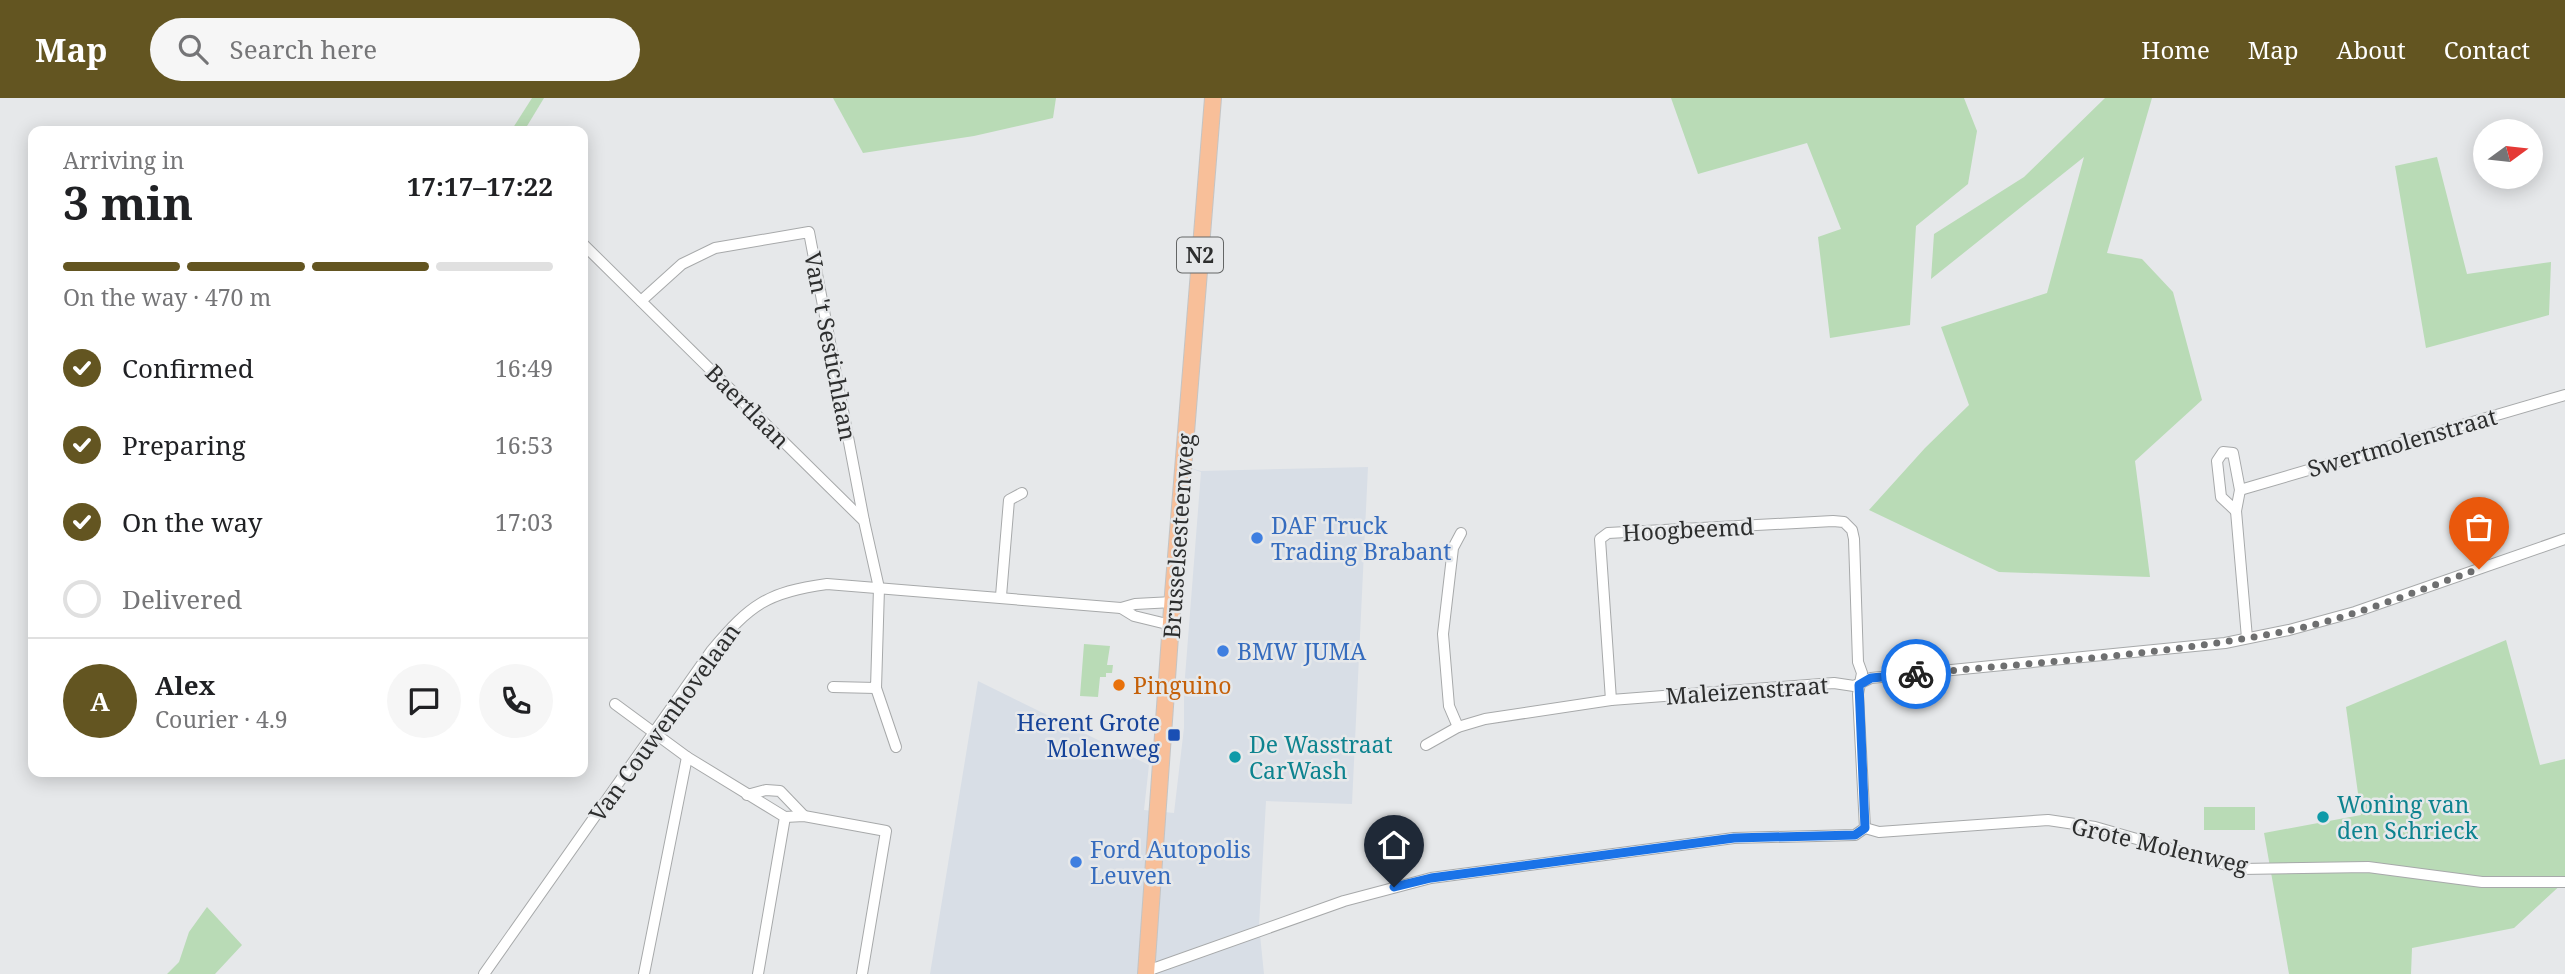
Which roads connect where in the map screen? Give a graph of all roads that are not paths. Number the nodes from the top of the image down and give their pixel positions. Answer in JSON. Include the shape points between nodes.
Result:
{"nodes":[{"id":1,"x":1213,"y":98,"type":"edge"},
{"id":2,"x":588,"y":249,"type":"edge"},
{"id":3,"x":641,"y":301,"type":"junction"},
{"id":4,"x":2565,"y":395,"type":"edge"},
{"id":5,"x":2239,"y":490,"type":"junction"},
{"id":6,"x":1022,"y":493,"type":"dead end"},
{"id":7,"x":2236,"y":512,"type":"junction"},
{"id":8,"x":864,"y":521,"type":"junction"},
{"id":9,"x":1461,"y":533,"type":"dead end"},
{"id":10,"x":2565,"y":539,"type":"edge"},
{"id":11,"x":878,"y":588,"type":"junction"},
{"id":12,"x":1001,"y":596,"type":"junction"},
{"id":13,"x":1173,"y":602,"type":"junction"},
{"id":14,"x":1121,"y":608,"type":"junction"},
{"id":15,"x":1171,"y":625,"type":"junction"},
{"id":16,"x":2248,"y":638,"type":"junction"},
{"id":17,"x":1859,"y":685,"type":"junction"},
{"id":18,"x":833,"y":687,"type":"dead end"},
{"id":19,"x":876,"y":688,"type":"junction"},
{"id":20,"x":1611,"y":700,"type":"junction"},
{"id":21,"x":615,"y":704,"type":"dead end"},
{"id":22,"x":1458,"y":727,"type":"junction"},
{"id":23,"x":654,"y":732,"type":"junction"},
{"id":24,"x":1426,"y":745,"type":"dead end"},
{"id":25,"x":896,"y":747,"type":"dead end"},
{"id":26,"x":687,"y":757,"type":"junction"},
{"id":27,"x":747,"y":795,"type":"junction"},
{"id":28,"x":804,"y":816,"type":"junction"},
{"id":29,"x":785,"y":817,"type":"junction"},
{"id":30,"x":1865,"y":828,"type":"junction"},
{"id":31,"x":2565,"y":882,"type":"edge"},
{"id":32,"x":1146,"y":972,"type":"edge"},
{"id":33,"x":484,"y":974,"type":"edge"},
{"id":34,"x":644,"y":974,"type":"edge"},
{"id":35,"x":758,"y":974,"type":"edge"},
{"id":36,"x":862,"y":974,"type":"edge"}],
"edges":[{"from":1,"to":13,"type":"main road","name":"Brusselsesteenweg","number":"N2"},
{"from":2,"to":3,"type":"street","name":"Baertlaan"},
{"from":3,"to":8,"type":"street","name":"Baertlaan"},
{"from":3,"to":8,"type":"street","name":"Van 't Sestichlaan","via":[[682,264],[715,248],[809,232]]},
{"from":4,"to":5,"type":"street","name":"Swertmolenstraat"},
{"from":5,"to":7,"type":"street"},
{"from":5,"to":7,"type":"street","via":[[2233,453],[2223,452],[2217,461],[2221,497]]},
{"from":6,"to":12,"type":"street","via":[[1009,500]]},
{"from":7,"to":16,"type":"street"},
{"from":8,"to":11,"type":"street"},
{"from":9,"to":22,"type":"street","via":[[1453,548],[1443,634],[1449,706]]},
{"from":10,"to":16,"type":"street","name":"Maleizenstraat","via":[[2355,612]]},
{"from":11,"to":12,"type":"street","name":"Van Couwenhovelaan"},
{"from":11,"to":19,"type":"street"},
{"from":11,"to":23,"type":"street","name":"Van Couwenhovelaan","via":[[827,584],[766,599],[740,618],[712,649]]},
{"from":12,"to":14,"type":"street","name":"Van Couwenhovelaan"},
{"from":13,"to":14,"type":"street","name":"Van Couwenhovelaan"},
{"from":13,"to":15,"type":"main road","name":"Brusselsesteenweg","number":"N2"},
{"from":14,"to":15,"type":"street","name":"Van Couwenhovelaan"},
{"from":15,"to":32,"type":"main road","name":"Brusselsesteenweg","number":"N2"},
{"from":16,"to":17,"type":"street","name":"Maleizenstraat","via":[[1871,678]]},
{"from":17,"to":20,"type":"street","name":"Maleizenstraat","via":[[1833,683]]},
{"from":17,"to":20,"type":"street","name":"Hoogbeemd","via":[[1862,673],[1852,530],[1844,522],[1608,533],[1600,539]]},
{"from":17,"to":30,"type":"street"},
{"from":18,"to":19,"type":"street"},
{"from":19,"to":25,"type":"street"},
{"from":20,"to":22,"type":"street","name":"Maleizenstraat"},
{"from":21,"to":23,"type":"street"},
{"from":22,"to":24,"type":"street","name":"Maleizenstraat"},
{"from":23,"to":26,"type":"street"},
{"from":23,"to":33,"type":"street","name":"Van Couwenhovelaan"},
{"from":26,"to":27,"type":"street"},
{"from":26,"to":34,"type":"street"},
{"from":27,"to":28,"type":"street","via":[[766,789],[780,791]]},
{"from":27,"to":29,"type":"street"},
{"from":28,"to":29,"type":"street"},
{"from":28,"to":36,"type":"street","via":[[886,831]]},
{"from":29,"to":35,"type":"street"},
{"from":30,"to":31,"type":"street","name":"Grote Molenweg","via":[[1879,832],[2048,820],[2095,827],[2241,869],[2368,867],[2482,882]]},
{"from":30,"to":32,"type":"street","name":"Grote Molenweg","via":[[1855,835],[1734,838],[1431,878],[1344,901]]}]}
